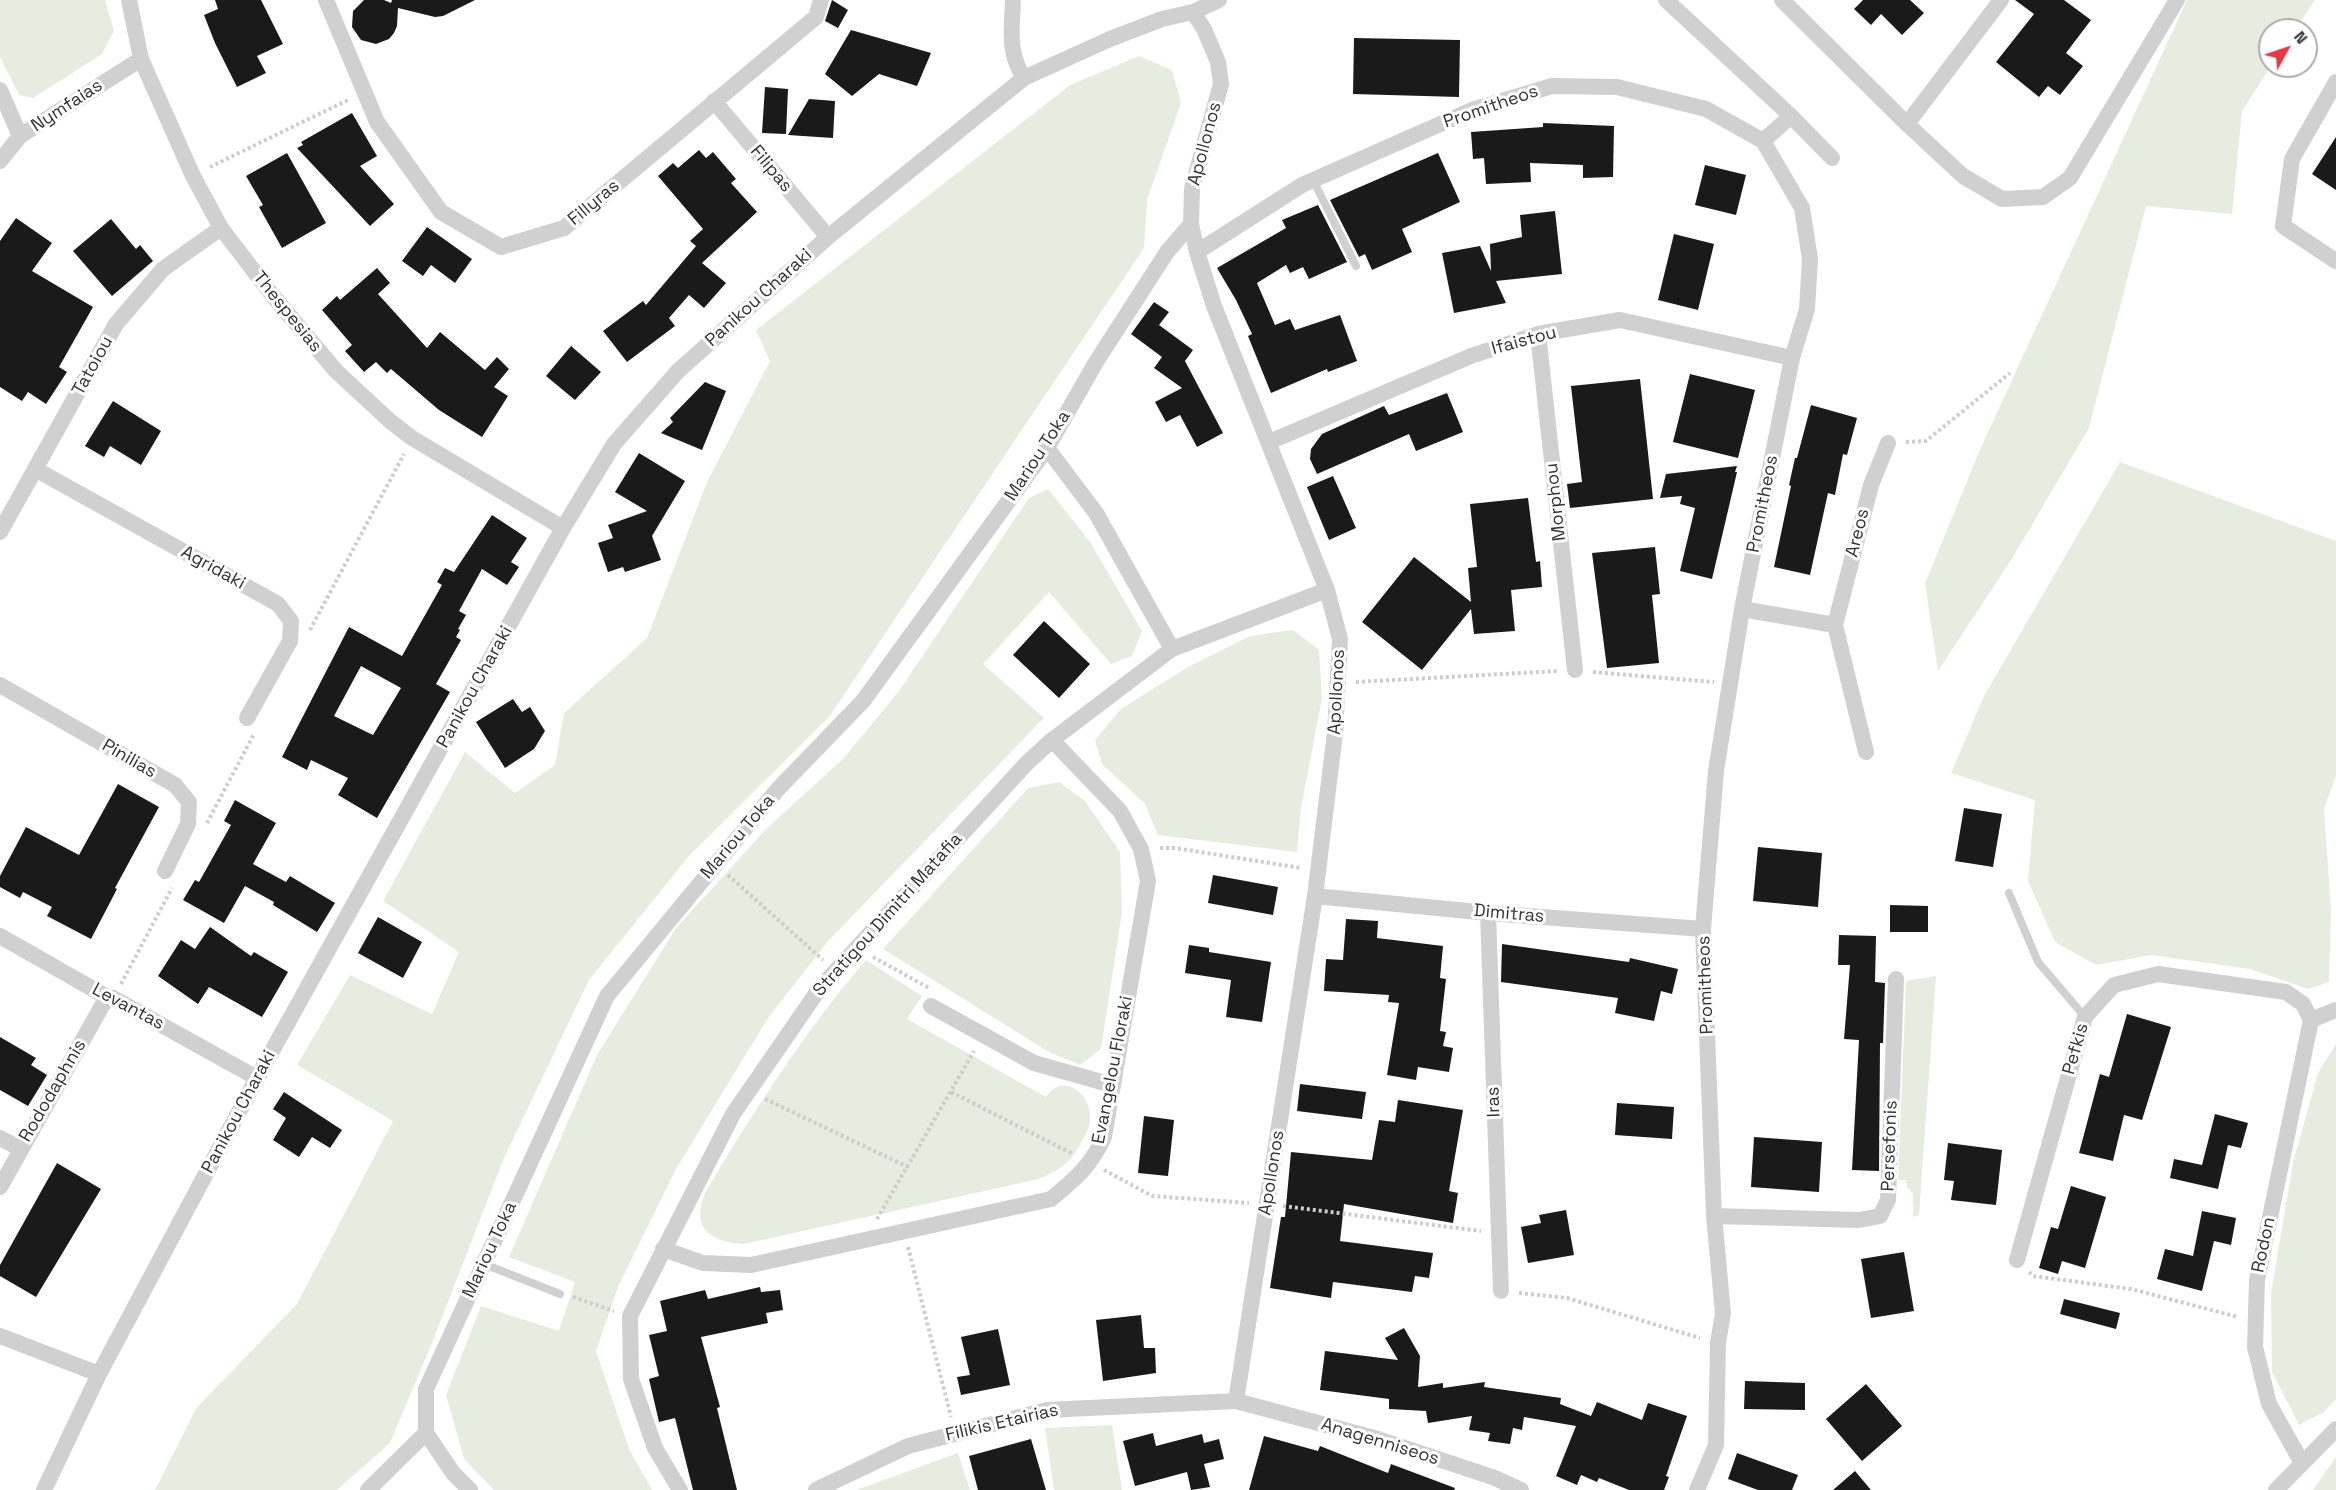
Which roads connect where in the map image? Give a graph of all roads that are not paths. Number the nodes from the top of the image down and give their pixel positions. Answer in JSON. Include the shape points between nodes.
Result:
{"nodes":[{"id":1,"x":129,"y":0,"type":"edge"},
{"id":2,"x":326,"y":0,"type":"edge"},
{"id":3,"x":821,"y":0,"type":"edge"},
{"id":4,"x":1013,"y":0,"type":"edge"},
{"id":5,"x":1219,"y":0,"type":"edge"},
{"id":6,"x":1666,"y":0,"type":"edge"},
{"id":7,"x":1782,"y":0,"type":"edge"},
{"id":8,"x":2001,"y":0,"type":"edge"},
{"id":9,"x":2177,"y":0,"type":"edge"},
{"id":10,"x":1193,"y":12,"type":"junction"},
{"id":11,"x":141,"y":59,"type":"junction"},
{"id":12,"x":1024,"y":78,"type":"junction"},
{"id":13,"x":2336,"y":82,"type":"edge"},
{"id":14,"x":0,"y":90,"type":"edge"},
{"id":15,"x":714,"y":101,"type":"junction"},
{"id":16,"x":1791,"y":116,"type":"junction"},
{"id":17,"x":1907,"y":124,"type":"junction"},
{"id":18,"x":21,"y":136,"type":"junction"},
{"id":19,"x":1763,"y":141,"type":"junction"},
{"id":20,"x":1832,"y":158,"type":"dead end"},
{"id":21,"x":0,"y":161,"type":"edge"},
{"id":22,"x":1313,"y":180,"type":"junction"},
{"id":23,"x":1191,"y":224,"type":"junction"},
{"id":24,"x":220,"y":228,"type":"junction"},
{"id":25,"x":828,"y":237,"type":"junction"},
{"id":26,"x":1197,"y":252,"type":"junction"},
{"id":27,"x":2336,"y":261,"type":"edge"},
{"id":28,"x":1356,"y":266,"type":"dead end"},
{"id":29,"x":1538,"y":334,"type":"junction"},
{"id":30,"x":1792,"y":358,"type":"junction"},
{"id":31,"x":1269,"y":442,"type":"junction"},
{"id":32,"x":1888,"y":443,"type":"road end"},
{"id":33,"x":1047,"y":448,"type":"junction"},
{"id":34,"x":35,"y":469,"type":"junction"},
{"id":35,"x":563,"y":528,"type":"junction"},
{"id":36,"x":0,"y":532,"type":"edge"},
{"id":37,"x":1327,"y":590,"type":"junction"},
{"id":38,"x":1742,"y":609,"type":"junction"},
{"id":39,"x":1835,"y":625,"type":"junction"},
{"id":40,"x":1172,"y":649,"type":"junction"},
{"id":41,"x":1575,"y":670,"type":"road end"},
{"id":42,"x":0,"y":685,"type":"edge"},
{"id":43,"x":247,"y":718,"type":"dead end"},
{"id":44,"x":1052,"y":740,"type":"junction"},
{"id":45,"x":1866,"y":752,"type":"dead end"},
{"id":46,"x":165,"y":872,"type":"dead end"},
{"id":47,"x":2009,"y":893,"type":"dead end"},
{"id":48,"x":1315,"y":896,"type":"junction"},
{"id":49,"x":1488,"y":913,"type":"junction"},
{"id":50,"x":1703,"y":929,"type":"junction"},
{"id":51,"x":0,"y":936,"type":"edge"},
{"id":52,"x":1896,"y":978,"type":"dead end"},
{"id":53,"x":107,"y":997,"type":"junction"},
{"id":54,"x":931,"y":1006,"type":"road end"},
{"id":55,"x":2336,"y":1010,"type":"edge"},
{"id":56,"x":2085,"y":1017,"type":"junction"},
{"id":57,"x":2311,"y":1020,"type":"junction"},
{"id":58,"x":257,"y":1078,"type":"junction"},
{"id":59,"x":1112,"y":1085,"type":"junction"},
{"id":60,"x":0,"y":1138,"type":"edge"},
{"id":61,"x":21,"y":1149,"type":"junction"},
{"id":62,"x":0,"y":1187,"type":"edge"},
{"id":63,"x":1714,"y":1216,"type":"junction"},
{"id":64,"x":663,"y":1249,"type":"junction"},
{"id":65,"x":2017,"y":1260,"type":"road end"},
{"id":66,"x":484,"y":1264,"type":"junction"},
{"id":67,"x":1501,"y":1291,"type":"road end"},
{"id":68,"x":560,"y":1294,"type":"road end"},
{"id":69,"x":0,"y":1336,"type":"edge"},
{"id":70,"x":99,"y":1374,"type":"junction"},
{"id":71,"x":1236,"y":1401,"type":"junction"},
{"id":72,"x":2336,"y":1429,"type":"edge"},
{"id":73,"x":426,"y":1433,"type":"junction"},
{"id":74,"x":2302,"y":1463,"type":"junction"},
{"id":75,"x":1492,"y":1484,"type":"edge"},
{"id":76,"x":44,"y":1490,"type":"edge"},
{"id":77,"x":368,"y":1490,"type":"edge"},
{"id":78,"x":470,"y":1490,"type":"edge"},
{"id":79,"x":680,"y":1490,"type":"edge"},
{"id":80,"x":816,"y":1490,"type":"edge"},
{"id":81,"x":1521,"y":1490,"type":"edge"},
{"id":82,"x":1697,"y":1490,"type":"edge"},
{"id":83,"x":2276,"y":1490,"type":"edge"}],
"edges":[{"from":1,"to":11,"type":"street","name":"Thespesias"},
{"from":2,"to":15,"type":"street","name":"Fillyras","via":[[378,122],[441,212],[501,247],[564,228]]},
{"from":3,"to":15,"type":"street","name":"Fillyras","via":[[816,16]]},
{"from":4,"to":12,"type":"street","via":[[1011,50]]},
{"from":5,"to":10,"type":"street","name":"Panikou Charaki"},
{"from":6,"to":16,"type":"street"},
{"from":7,"to":17,"type":"street"},
{"from":8,"to":17,"type":"street"},
{"from":9,"to":17,"type":"street","via":[[2070,178],[2043,197],[2001,199],[1963,176]]},
{"from":10,"to":12,"type":"street","name":"Panikou Charaki","via":[[1110,39]]},
{"from":10,"to":23,"type":"street","name":"Apollonos","via":[[1218,63],[1221,84],[1192,189]]},
{"from":11,"to":18,"type":"street","name":"Nymfaias"},
{"from":11,"to":24,"type":"street","name":"Thespesias"},
{"from":12,"to":25,"type":"street","name":"Panikou Charaki"},
{"from":13,"to":27,"type":"street","via":[[2292,159],[2283,226]]},
{"from":14,"to":18,"type":"street"},
{"from":15,"to":25,"type":"street","name":"Filipas"},
{"from":16,"to":19,"type":"street"},
{"from":16,"to":20,"type":"street"},
{"from":18,"to":21,"type":"street","name":"Nymfaias"},
{"from":19,"to":22,"type":"street","name":"Promitheos","via":[[1706,109],[1617,87],[1552,86],[1472,110]]},
{"from":19,"to":30,"type":"street","name":"Promitheos","via":[[1802,208],[1810,259],[1807,309]]},
{"from":22,"to":26,"type":"street","name":"Promitheos"},
{"from":22,"to":28,"type":"lane"},
{"from":23,"to":26,"type":"street","name":"Apollonos"},
{"from":23,"to":33,"type":"street","name":"Mariou Toka","via":[[1160,262]]},
{"from":24,"to":34,"type":"street","name":"Tatoiou","via":[[163,269],[116,324]]},
{"from":24,"to":35,"type":"street","name":"Thespesias","via":[[336,371],[390,421]]},
{"from":25,"to":35,"type":"street","name":"Panikou Charaki","via":[[678,371],[614,444]]},
{"from":26,"to":31,"type":"street","name":"Apollonos","via":[[1214,306]]},
{"from":29,"to":30,"type":"street","name":"Ifaistou","via":[[1620,320]]},
{"from":29,"to":31,"type":"street","name":"Ifaistou","via":[[1471,356]]},
{"from":29,"to":41,"type":"street","name":"Morphou"},
{"from":30,"to":38,"type":"street","name":"Promitheos"},
{"from":31,"to":37,"type":"street","name":"Apollonos"},
{"from":32,"to":39,"type":"street","name":"Areos","via":[[1870,485]]},
{"from":33,"to":40,"type":"street","via":[[1096,513]]},
{"from":33,"to":66,"type":"street","name":"Mariou Toka","via":[[863,701],[778,789],[607,996]]},
{"from":34,"to":36,"type":"street","name":"Tatoiou"},
{"from":34,"to":43,"type":"street","name":"Agridaki","via":[[278,604],[291,621],[290,641]]},
{"from":35,"to":58,"type":"street","name":"Panikou Charaki"},
{"from":37,"to":40,"type":"street","name":"Stratigou Dimitri Matafia"},
{"from":37,"to":48,"type":"street","name":"Apollonos","via":[[1340,639],[1335,733]]},
{"from":38,"to":39,"type":"street"},
{"from":38,"to":50,"type":"street","name":"Promitheos","via":[[1716,771]]},
{"from":39,"to":45,"type":"street","name":"Areos"},
{"from":40,"to":44,"type":"street","name":"Stratigou Dimitri Matafia"},
{"from":42,"to":46,"type":"street","name":"Pinilias","via":[[175,785],[189,802],[188,824]]},
{"from":44,"to":59,"type":"street","name":"Evangelou Floraki","via":[[1120,811],[1141,849],[1148,881]]},
{"from":44,"to":64,"type":"street","name":"Stratigou Dimitri Matafia","via":[[820,988],[733,1114]]},
{"from":47,"to":56,"type":"lane","via":[[2038,962]]},
{"from":48,"to":49,"type":"street","name":"Dimitras"},
{"from":48,"to":71,"type":"street","name":"Apollonos"},
{"from":49,"to":50,"type":"street","name":"Dimitras"},
{"from":49,"to":67,"type":"street","name":"Iras"},
{"from":50,"to":63,"type":"street","name":"Promitheos"},
{"from":51,"to":53,"type":"street","name":"Levantas"},
{"from":52,"to":63,"type":"street","name":"Persefonis","via":[[1888,1200],[1880,1216],[1860,1220]]},
{"from":53,"to":58,"type":"street","name":"Levantas"},
{"from":53,"to":61,"type":"street","name":"Rododaphnis"},
{"from":54,"to":59,"type":"street","via":[[1034,1062]]},
{"from":55,"to":57,"type":"street"},
{"from":56,"to":57,"type":"street","name":"Pefkis","via":[[2114,985],[2157,974],[2286,993],[2303,1004]]},
{"from":56,"to":65,"type":"street","name":"Pefkis"},
{"from":57,"to":74,"type":"street","name":"Rodon","via":[[2257,1280],[2255,1347],[2269,1404]]},
{"from":58,"to":70,"type":"street","name":"Panikou Charaki"},
{"from":59,"to":64,"type":"street","name":"Evangelou Floraki","via":[[1104,1137],[1081,1175],[1051,1199],[751,1265],[703,1263]]},
{"from":60,"to":61,"type":"street"},
{"from":61,"to":62,"type":"street","name":"Rododaphnis"},
{"from":63,"to":82,"type":"street","name":"Promitheos","via":[[1723,1313],[1718,1343],[1716,1445]]},
{"from":64,"to":79,"type":"street","name":"Stratigou Dimitri Matafia","via":[[630,1316],[631,1379],[655,1448]]},
{"from":66,"to":68,"type":"lane"},
{"from":66,"to":73,"type":"street","name":"Mariou Toka","via":[[426,1389]]},
{"from":69,"to":70,"type":"street"},
{"from":70,"to":76,"type":"street","name":"Panikou Charaki"},
{"from":71,"to":75,"type":"street","name":"Anagenniseos","via":[[1378,1439]]},
{"from":71,"to":80,"type":"street","name":"Filikis Etairias","via":[[1047,1410],[908,1446]]},
{"from":72,"to":74,"type":"street"},
{"from":73,"to":77,"type":"street"},
{"from":73,"to":78,"type":"street","via":[[453,1473]]},
{"from":74,"to":83,"type":"street"},
{"from":75,"to":81,"type":"street","name":"Anagenniseos"}]}
